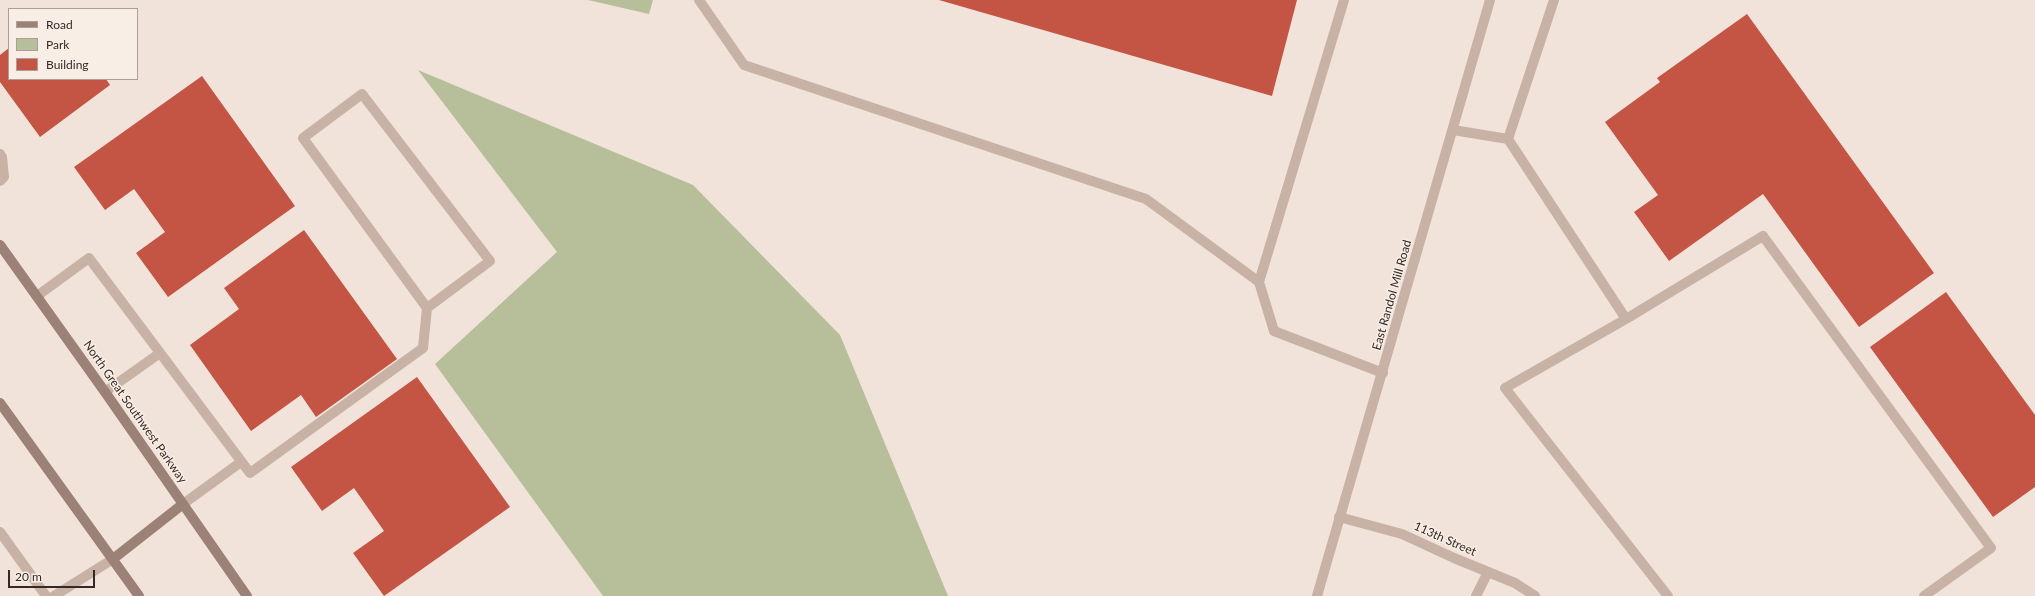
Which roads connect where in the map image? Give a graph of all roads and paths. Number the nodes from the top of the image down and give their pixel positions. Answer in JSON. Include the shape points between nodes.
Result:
{"nodes":[{"id":1,"x":699,"y":0,"type":"edge"},
{"id":2,"x":1344,"y":0,"type":"edge"},
{"id":3,"x":1490,"y":0,"type":"edge"},
{"id":4,"x":1554,"y":0,"type":"edge"},
{"id":5,"x":1453,"y":130,"type":"junction"},
{"id":6,"x":1508,"y":139,"type":"junction"},
{"id":7,"x":1,"y":156,"type":"edge"},
{"id":8,"x":0,"y":182,"type":"edge"},
{"id":9,"x":0,"y":245,"type":"edge"},
{"id":10,"x":1259,"y":282,"type":"junction"},
{"id":11,"x":37,"y":296,"type":"junction"},
{"id":12,"x":427,"y":308,"type":"junction"},
{"id":13,"x":1626,"y":319,"type":"junction"},
{"id":14,"x":160,"y":353,"type":"junction"},
{"id":15,"x":1383,"y":373,"type":"junction"},
{"id":16,"x":105,"y":392,"type":"junction"},
{"id":17,"x":0,"y":403,"type":"edge"},
{"id":18,"x":241,"y":462,"type":"junction"},
{"id":19,"x":183,"y":504,"type":"junction"},
{"id":20,"x":1339,"y":517,"type":"junction"},
{"id":21,"x":0,"y":532,"type":"edge"},
{"id":22,"x":113,"y":559,"type":"junction"},
{"id":23,"x":1488,"y":572,"type":"junction"},
{"id":24,"x":46,"y":596,"type":"edge"},
{"id":25,"x":54,"y":596,"type":"edge"},
{"id":26,"x":139,"y":596,"type":"edge"},
{"id":27,"x":247,"y":596,"type":"edge"},
{"id":28,"x":1317,"y":596,"type":"edge"},
{"id":29,"x":1476,"y":596,"type":"edge"},
{"id":30,"x":1535,"y":596,"type":"edge"},
{"id":31,"x":1668,"y":596,"type":"edge"},
{"id":32,"x":1924,"y":596,"type":"edge"}],
"edges":[{"from":1,"to":10,"type":"street","via":[[744,65],[1146,199]]},
{"from":2,"to":10,"type":"street"},
{"from":3,"to":5,"type":"street","name":"East Randol Mill Road"},
{"from":4,"to":6,"type":"street"},
{"from":5,"to":6,"type":"street"},
{"from":5,"to":15,"type":"street","name":"East Randol Mill Road"},
{"from":6,"to":13,"type":"street"},
{"from":7,"to":8,"type":"street","via":[[4,177]]},
{"from":9,"to":11,"type":"main road","name":"North Great Southwest Parkway"},
{"from":10,"to":15,"type":"street","via":[[1274,331]]},
{"from":11,"to":14,"type":"street","via":[[89,258]]},
{"from":11,"to":16,"type":"main road","name":"North Great Southwest Parkway"},
{"from":12,"to":12,"type":"street","via":[[303,138],[362,94],[490,261]]},
{"from":12,"to":18,"type":"street","via":[[423,348],[250,473]]},
{"from":13,"to":31,"type":"street","via":[[1506,388]]},
{"from":13,"to":32,"type":"street","via":[[1763,236],[1991,548]]},
{"from":14,"to":16,"type":"street"},
{"from":14,"to":18,"type":"street"},
{"from":15,"to":20,"type":"street","name":"East Randol Mill Road"},
{"from":16,"to":19,"type":"main road","name":"North Great Southwest Parkway"},
{"from":17,"to":22,"type":"main road"},
{"from":18,"to":19,"type":"street"},
{"from":19,"to":22,"type":"main road"},
{"from":19,"to":27,"type":"main road","name":"North Great Southwest Parkway"},
{"from":20,"to":23,"type":"street","name":"113th Street","via":[[1402,534]]},
{"from":20,"to":28,"type":"street","name":"East Randol Mill Road"},
{"from":21,"to":24,"type":"street"},
{"from":22,"to":25,"type":"street"},
{"from":22,"to":26,"type":"main road"},
{"from":23,"to":29,"type":"street"},
{"from":23,"to":30,"type":"street","name":"113th Street","via":[[1515,583]]}]}
